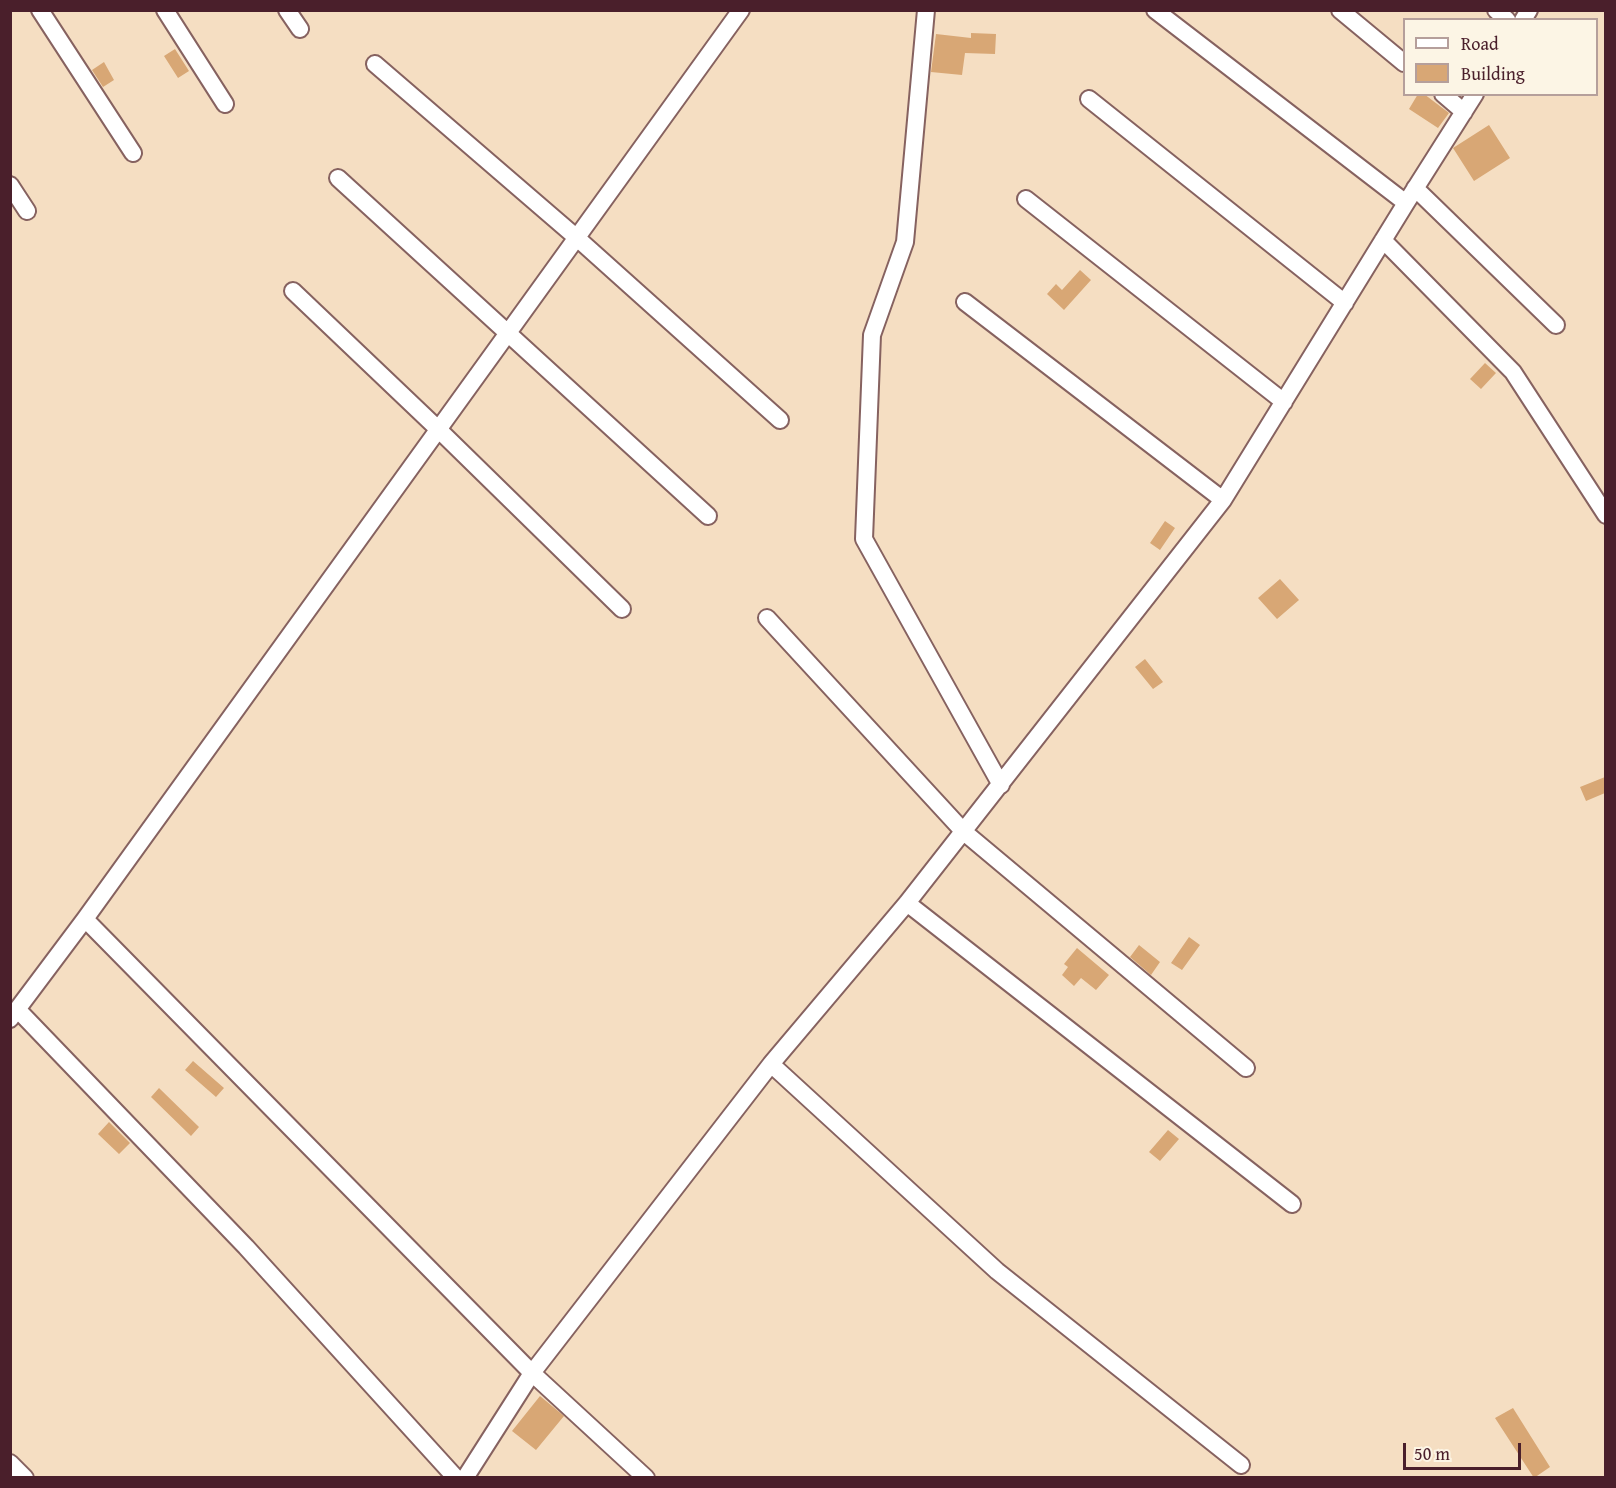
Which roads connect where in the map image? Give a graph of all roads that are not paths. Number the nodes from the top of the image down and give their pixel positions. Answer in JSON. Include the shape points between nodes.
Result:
{"nodes":[{"id":1,"x":40,"y":10,"type":"edge"},
{"id":2,"x":165,"y":10,"type":"edge"},
{"id":3,"x":287,"y":10,"type":"edge"},
{"id":4,"x":741,"y":10,"type":"edge"},
{"id":5,"x":926,"y":10,"type":"edge"},
{"id":6,"x":1155,"y":10,"type":"edge"},
{"id":7,"x":1340,"y":10,"type":"edge"},
{"id":8,"x":300,"y":29,"type":"dead end"},
{"id":9,"x":1403,"y":62,"type":"edge"},
{"id":10,"x":375,"y":64,"type":"dead end"},
{"id":11,"x":1445,"y":96,"type":"edge"},
{"id":12,"x":1475,"y":96,"type":"edge"},
{"id":13,"x":1089,"y":99,"type":"dead end"},
{"id":14,"x":225,"y":104,"type":"dead end"},
{"id":15,"x":1464,"y":112,"type":"junction"},
{"id":16,"x":133,"y":153,"type":"dead end"},
{"id":17,"x":338,"y":178,"type":"dead end"},
{"id":18,"x":10,"y":185,"type":"edge"},
{"id":19,"x":1415,"y":188,"type":"junction"},
{"id":20,"x":1026,"y":199,"type":"dead end"},
{"id":21,"x":1406,"y":203,"type":"junction"},
{"id":22,"x":27,"y":211,"type":"dead end"},
{"id":23,"x":577,"y":238,"type":"junction"},
{"id":24,"x":1383,"y":240,"type":"junction"},
{"id":25,"x":293,"y":291,"type":"dead end"},
{"id":26,"x":965,"y":302,"type":"dead end"},
{"id":27,"x":1345,"y":303,"type":"junction"},
{"id":28,"x":1556,"y":325,"type":"dead end"},
{"id":29,"x":508,"y":334,"type":"junction"},
{"id":30,"x":1284,"y":402,"type":"junction"},
{"id":31,"x":780,"y":420,"type":"dead end"},
{"id":32,"x":439,"y":430,"type":"junction"},
{"id":33,"x":1223,"y":500,"type":"junction"},
{"id":34,"x":1605,"y":515,"type":"edge"},
{"id":35,"x":708,"y":516,"type":"dead end"},
{"id":36,"x":622,"y":609,"type":"dead end"},
{"id":37,"x":767,"y":618,"type":"dead end"},
{"id":38,"x":1001,"y":785,"type":"junction"},
{"id":39,"x":964,"y":832,"type":"junction"},
{"id":40,"x":908,"y":903,"type":"junction"},
{"id":41,"x":85,"y":919,"type":"junction"},
{"id":42,"x":14,"y":1014,"type":"edge"},
{"id":43,"x":771,"y":1064,"type":"junction"},
{"id":44,"x":1246,"y":1068,"type":"dead end"},
{"id":45,"x":1292,"y":1204,"type":"dead end"},
{"id":46,"x":532,"y":1373,"type":"junction"},
{"id":47,"x":10,"y":1463,"type":"edge"},
{"id":48,"x":1241,"y":1465,"type":"dead end"},
{"id":49,"x":26,"y":1478,"type":"edge"},
{"id":50,"x":456,"y":1478,"type":"edge"},
{"id":51,"x":465,"y":1478,"type":"edge"},
{"id":52,"x":646,"y":1478,"type":"edge"}],
"edges":[{"from":1,"to":16,"type":"street"},
{"from":2,"to":14,"type":"street"},
{"from":3,"to":8,"type":"street"},
{"from":4,"to":23,"type":"street"},
{"from":5,"to":38,"type":"street","via":[[905,242],[872,336],[864,539]]},
{"from":6,"to":21,"type":"street"},
{"from":7,"to":9,"type":"street"},
{"from":10,"to":23,"type":"street"},
{"from":11,"to":15,"type":"street"},
{"from":12,"to":15,"type":"street"},
{"from":13,"to":27,"type":"street"},
{"from":15,"to":19,"type":"street"},
{"from":17,"to":29,"type":"street"},
{"from":18,"to":22,"type":"street"},
{"from":19,"to":21,"type":"street"},
{"from":19,"to":28,"type":"street"},
{"from":20,"to":30,"type":"street"},
{"from":21,"to":24,"type":"street"},
{"from":23,"to":29,"type":"street"},
{"from":23,"to":31,"type":"street"},
{"from":24,"to":27,"type":"street"},
{"from":24,"to":34,"type":"street","via":[[1513,372]]},
{"from":25,"to":32,"type":"street"},
{"from":26,"to":33,"type":"street"},
{"from":27,"to":30,"type":"street"},
{"from":29,"to":32,"type":"street"},
{"from":29,"to":35,"type":"street"},
{"from":30,"to":33,"type":"street"},
{"from":32,"to":36,"type":"street"},
{"from":32,"to":41,"type":"street"},
{"from":33,"to":38,"type":"street"},
{"from":37,"to":39,"type":"street"},
{"from":38,"to":39,"type":"street"},
{"from":39,"to":40,"type":"street"},
{"from":39,"to":44,"type":"street"},
{"from":40,"to":43,"type":"street"},
{"from":40,"to":45,"type":"street"},
{"from":41,"to":42,"type":"street"},
{"from":41,"to":46,"type":"street"},
{"from":42,"to":50,"type":"street","via":[[246,1247]]},
{"from":43,"to":46,"type":"street"},
{"from":43,"to":48,"type":"street","via":[[997,1271]]},
{"from":46,"to":51,"type":"street"},
{"from":46,"to":52,"type":"street"},
{"from":47,"to":49,"type":"street"}]}
